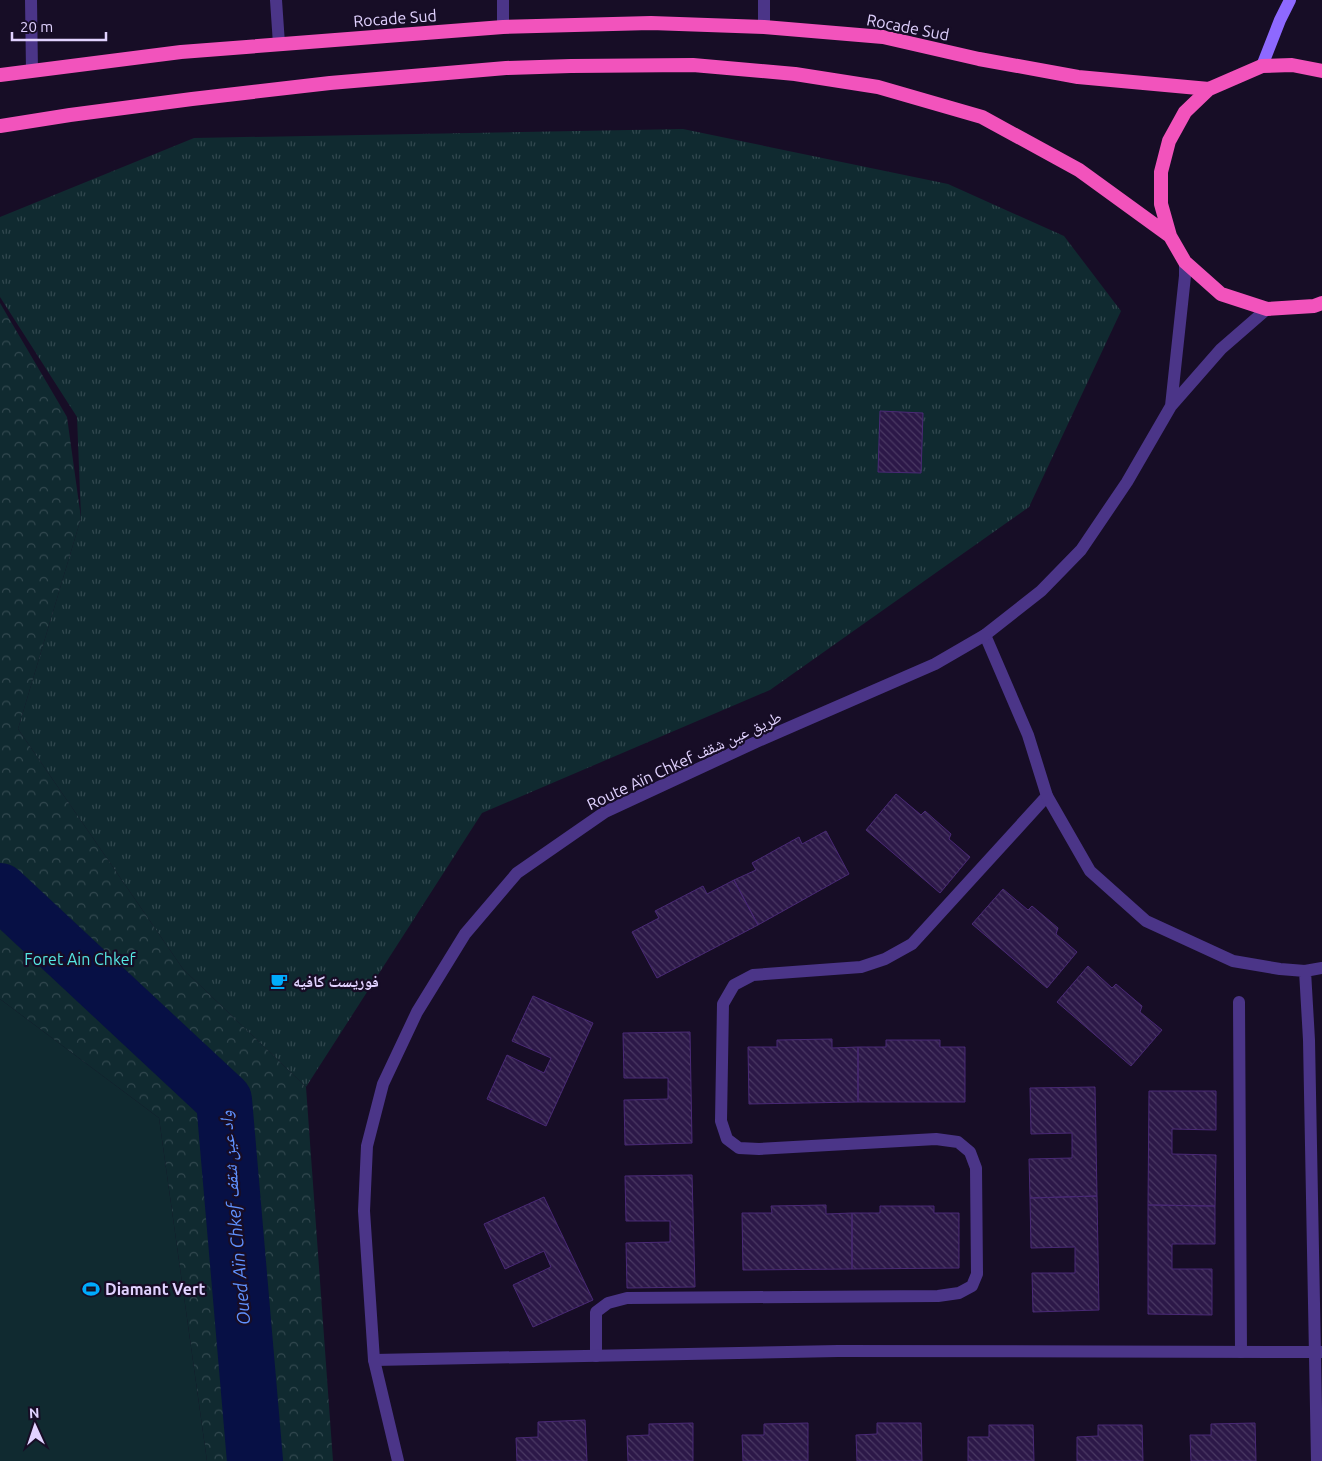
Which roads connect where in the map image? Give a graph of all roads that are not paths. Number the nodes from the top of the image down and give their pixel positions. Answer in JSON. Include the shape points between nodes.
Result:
{"nodes":[{"id":1,"x":31,"y":0,"type":"edge"},
{"id":2,"x":276,"y":0,"type":"edge"},
{"id":3,"x":503,"y":0,"type":"edge"},
{"id":4,"x":764,"y":0,"type":"edge"},
{"id":5,"x":1290,"y":0,"type":"edge"},
{"id":6,"x":503,"y":27,"type":"junction"},
{"id":7,"x":764,"y":27,"type":"junction"},
{"id":8,"x":279,"y":44,"type":"junction"},
{"id":9,"x":1262,"y":66,"type":"junction"},
{"id":10,"x":32,"y":70,"type":"junction"},
{"id":11,"x":1322,"y":71,"type":"edge"},
{"id":12,"x":0,"y":75,"type":"edge"},
{"id":13,"x":1209,"y":89,"type":"junction"},
{"id":14,"x":0,"y":126,"type":"edge"},
{"id":15,"x":1170,"y":236,"type":"junction"},
{"id":16,"x":1185,"y":262,"type":"junction"},
{"id":17,"x":1319,"y":306,"type":"edge"},
{"id":18,"x":1267,"y":309,"type":"junction"},
{"id":19,"x":1171,"y":406,"type":"junction"},
{"id":20,"x":985,"y":635,"type":"junction"},
{"id":21,"x":1047,"y":796,"type":"junction"},
{"id":22,"x":1322,"y":968,"type":"edge"},
{"id":23,"x":1305,"y":971,"type":"junction"},
{"id":24,"x":1239,"y":1002,"type":"dead end"},
{"id":25,"x":1318,"y":1217,"type":"edge"},
{"id":26,"x":1241,"y":1352,"type":"junction"},
{"id":27,"x":1318,"y":1352,"type":"edge"},
{"id":28,"x":596,"y":1356,"type":"junction"},
{"id":29,"x":374,"y":1360,"type":"junction"},
{"id":30,"x":398,"y":1461,"type":"edge"},
{"id":31,"x":1317,"y":1461,"type":"edge"}],
"edges":[{"from":1,"to":10,"type":"street"},
{"from":2,"to":8,"type":"street"},
{"from":3,"to":6,"type":"street"},
{"from":4,"to":7,"type":"street"},
{"from":5,"to":9,"type":"main road"},
{"from":6,"to":7,"type":"highway","name":"Rocade Sud","via":[[651,23]]},
{"from":6,"to":8,"type":"highway","name":"Rocade Sud"},
{"from":7,"to":13,"type":"highway","name":"Rocade Sud","via":[[883,37],[1078,78]]},
{"from":8,"to":10,"type":"highway","name":"Rocade Sud"},
{"from":9,"to":11,"type":"highway","via":[[1292,65]]},
{"from":9,"to":13,"type":"highway"},
{"from":10,"to":12,"type":"highway","name":"Rocade Sud"},
{"from":13,"to":15,"type":"highway","via":[[1185,112],[1169,141],[1161,172],[1161,204]]},
{"from":14,"to":15,"type":"highway","via":[[192,98],[506,68],[693,66],[795,74],[878,87],[982,117],[1079,170]]},
{"from":15,"to":16,"type":"highway"},
{"from":16,"to":18,"type":"highway","via":[[1221,294]]},
{"from":16,"to":19,"type":"street","name":"Route Aïn Chkef طريق عين شقف"},
{"from":17,"to":18,"type":"highway"},
{"from":18,"to":19,"type":"street","name":"Route Aïn Chkef طريق عين شقف","via":[[1220,349]]},
{"from":19,"to":20,"type":"street","name":"Route Aïn Chkef طريق عين شقف","via":[[1127,482],[1081,550],[1041,591]]},
{"from":20,"to":21,"type":"street","via":[[1028,735]]},
{"from":20,"to":29,"type":"street","name":"Route Aïn Chkef طريق عين شقف","via":[[935,664],[605,812],[517,873],[464,934],[417,1012],[383,1084],[367,1146],[364,1211]]},
{"from":21,"to":23,"type":"street","via":[[1090,871],[1146,921],[1233,961]]},
{"from":21,"to":28,"type":"street","via":[[912,944],[885,959],[861,967],[753,975],[734,985],[724,1004],[722,1122],[727,1139],[739,1148],[936,1139],[958,1142],[970,1152],[976,1168],[977,1274],[972,1286],[959,1293],[938,1296],[627,1298],[608,1303],[596,1312]]},
{"from":22,"to":23,"type":"street"},
{"from":23,"to":25,"type":"street"},
{"from":24,"to":26,"type":"street"},
{"from":25,"to":27,"type":"street"},
{"from":26,"to":27,"type":"street"},
{"from":26,"to":28,"type":"street","via":[[838,1351]]},
{"from":27,"to":31,"type":"street"},
{"from":28,"to":29,"type":"street"},
{"from":29,"to":30,"type":"street","name":"Route Aïn Chkef طريق عين شقف"}]}
